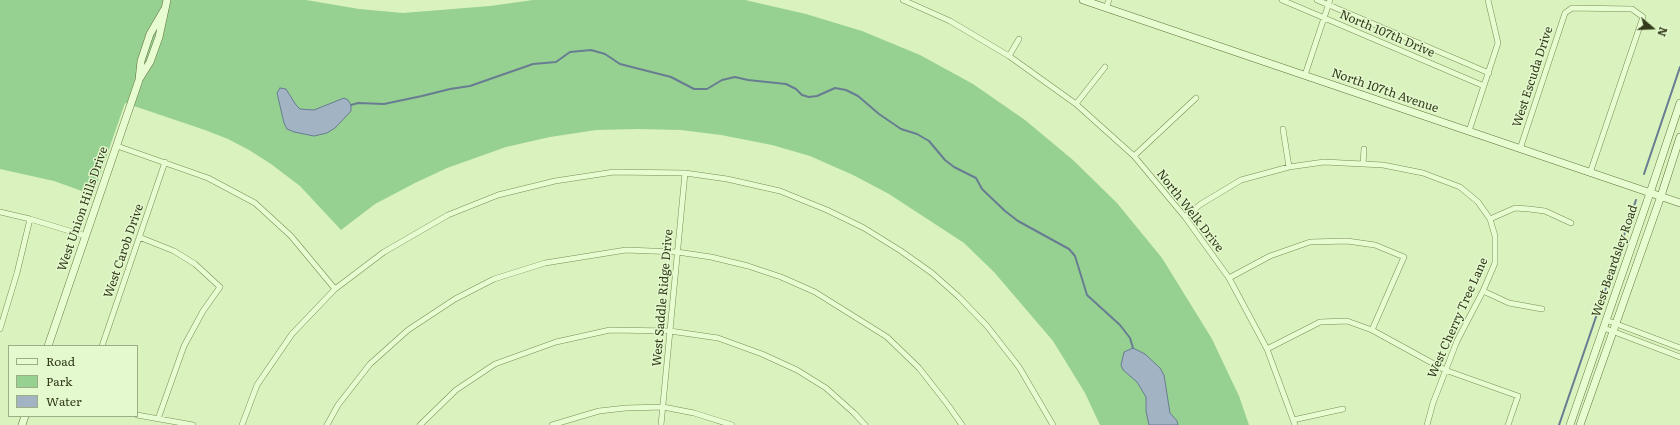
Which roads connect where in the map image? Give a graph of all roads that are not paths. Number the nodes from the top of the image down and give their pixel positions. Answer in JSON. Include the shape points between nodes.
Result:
{"nodes":[{"id":1,"x":167,"y":0,"type":"edge"},
{"id":2,"x":903,"y":0,"type":"edge"},
{"id":3,"x":1083,"y":0,"type":"edge"},
{"id":4,"x":1109,"y":0,"type":"edge"},
{"id":5,"x":1282,"y":0,"type":"edge"},
{"id":6,"x":1317,"y":0,"type":"edge"},
{"id":7,"x":1488,"y":0,"type":"edge"},
{"id":8,"x":1329,"y":2,"type":"edge"},
{"id":9,"x":1106,"y":8,"type":"junction"},
{"id":10,"x":1324,"y":17,"type":"junction"},
{"id":11,"x":1019,"y":39,"type":"dead end"},
{"id":12,"x":1009,"y":56,"type":"junction"},
{"id":13,"x":1105,"y":67,"type":"dead end"},
{"id":14,"x":1489,"y":73,"type":"junction"},
{"id":15,"x":1305,"y":75,"type":"junction"},
{"id":16,"x":1484,"y":86,"type":"junction"},
{"id":17,"x":1196,"y":98,"type":"dead end"},
{"id":18,"x":1680,"y":103,"type":"edge"},
{"id":19,"x":1076,"y":104,"type":"junction"},
{"id":20,"x":1283,"y":128,"type":"dead end"},
{"id":21,"x":1469,"y":131,"type":"junction"},
{"id":22,"x":1680,"y":137,"type":"edge"},
{"id":23,"x":117,"y":146,"type":"junction"},
{"id":24,"x":1364,"y":149,"type":"dead end"},
{"id":25,"x":1520,"y":149,"type":"junction"},
{"id":26,"x":1134,"y":156,"type":"junction"},
{"id":27,"x":165,"y":162,"type":"junction"},
{"id":28,"x":1363,"y":164,"type":"junction"},
{"id":29,"x":1289,"y":167,"type":"junction"},
{"id":30,"x":685,"y":173,"type":"junction"},
{"id":31,"x":1590,"y":173,"type":"junction"},
{"id":32,"x":1650,"y":193,"type":"junction"},
{"id":33,"x":1661,"y":196,"type":"junction"},
{"id":34,"x":1680,"y":203,"type":"edge"},
{"id":35,"x":0,"y":212,"type":"edge"},
{"id":36,"x":1185,"y":217,"type":"junction"},
{"id":37,"x":30,"y":219,"type":"junction"},
{"id":38,"x":1490,"y":219,"type":"junction"},
{"id":39,"x":1571,"y":223,"type":"dead end"},
{"id":40,"x":86,"y":236,"type":"junction"},
{"id":41,"x":140,"y":237,"type":"junction"},
{"id":42,"x":677,"y":252,"type":"junction"},
{"id":43,"x":1229,"y":278,"type":"junction"},
{"id":44,"x":334,"y":289,"type":"junction"},
{"id":45,"x":1483,"y":291,"type":"junction"},
{"id":46,"x":1542,"y":309,"type":"dead end"},
{"id":47,"x":1615,"y":323,"type":"junction"},
{"id":48,"x":1605,"y":324,"type":"junction"},
{"id":49,"x":0,"y":329,"type":"edge"},
{"id":50,"x":1372,"y":330,"type":"junction"},
{"id":51,"x":670,"y":331,"type":"junction"},
{"id":52,"x":1613,"y":331,"type":"junction"},
{"id":53,"x":48,"y":345,"type":"edge"},
{"id":54,"x":102,"y":345,"type":"edge"},
{"id":55,"x":1267,"y":348,"type":"junction"},
{"id":56,"x":1680,"y":348,"type":"edge"},
{"id":57,"x":1680,"y":357,"type":"edge"},
{"id":58,"x":1445,"y":370,"type":"junction"},
{"id":59,"x":663,"y":407,"type":"junction"},
{"id":60,"x":1343,"y":409,"type":"dead end"},
{"id":61,"x":138,"y":416,"type":"edge"},
{"id":62,"x":158,"y":419,"type":"junction"},
{"id":63,"x":1294,"y":422,"type":"edge"},
{"id":64,"x":193,"y":425,"type":"edge"},
{"id":65,"x":242,"y":425,"type":"edge"},
{"id":66,"x":327,"y":425,"type":"edge"},
{"id":67,"x":420,"y":425,"type":"edge"},
{"id":68,"x":552,"y":425,"type":"edge"},
{"id":69,"x":661,"y":425,"type":"edge"},
{"id":70,"x":732,"y":425,"type":"edge"},
{"id":71,"x":865,"y":425,"type":"edge"},
{"id":72,"x":962,"y":425,"type":"edge"},
{"id":73,"x":1053,"y":425,"type":"edge"},
{"id":74,"x":1427,"y":425,"type":"edge"},
{"id":75,"x":1508,"y":425,"type":"edge"},
{"id":76,"x":1570,"y":425,"type":"edge"},
{"id":77,"x":1580,"y":425,"type":"edge"}],
"edges":[{"from":1,"to":23,"type":"main road","name":"West Union Hills Drive","via":[[159,37],[150,62],[139,80]]},
{"from":2,"to":12,"type":"street","name":"North Welk Drive","via":[[950,21]]},
{"from":3,"to":9,"type":"main road","name":"North 107th Avenue"},
{"from":4,"to":9,"type":"street"},
{"from":5,"to":10,"type":"street","name":"North 107th Drive"},
{"from":6,"to":8,"type":"street","name":"North 107th Drive"},
{"from":7,"to":14,"type":"street","via":[[1498,43]]},
{"from":8,"to":10,"type":"street"},
{"from":8,"to":14,"type":"street","name":"North 107th Drive"},
{"from":9,"to":15,"type":"main road","name":"North 107th Avenue"},
{"from":10,"to":15,"type":"street"},
{"from":10,"to":16,"type":"street","name":"North 107th Drive"},
{"from":11,"to":12,"type":"street"},
{"from":12,"to":19,"type":"street","name":"North Welk Drive"},
{"from":13,"to":19,"type":"street"},
{"from":14,"to":16,"type":"street"},
{"from":15,"to":21,"type":"main road","name":"North 107th Avenue"},
{"from":16,"to":21,"type":"street"},
{"from":17,"to":26,"type":"street"},
{"from":18,"to":32,"type":"main road","name":"West Beardsley Road"},
{"from":19,"to":26,"type":"street","name":"North Welk Drive"},
{"from":20,"to":29,"type":"street"},
{"from":21,"to":25,"type":"main road","name":"North 107th Avenue"},
{"from":22,"to":33,"type":"main road","name":"West Beardsley Road"},
{"from":23,"to":27,"type":"street"},
{"from":23,"to":40,"type":"main road","name":"West Union Hills Drive"},
{"from":24,"to":28,"type":"street"},
{"from":25,"to":31,"type":"main road","name":"North 107th Avenue"},
{"from":25,"to":31,"type":"street","name":"West Escuda Drive","via":[[1565,13],[1572,8],[1632,9],[1643,16]]},
{"from":26,"to":36,"type":"street","name":"North Welk Drive"},
{"from":27,"to":41,"type":"street","name":"West Carob Drive"},
{"from":27,"to":44,"type":"street","via":[[208,178],[255,203],[291,236]]},
{"from":28,"to":29,"type":"street","name":"West Cherry Tree Lane","via":[[1324,162]]},
{"from":28,"to":38,"type":"street","name":"West Cherry Tree Lane","via":[[1423,173],[1460,187],[1478,202]]},
{"from":29,"to":36,"type":"street","name":"West Cherry Tree Lane","via":[[1241,180],[1201,204]]},
{"from":30,"to":42,"type":"street","name":"West Saddle Ridge Drive"},
{"from":30,"to":44,"type":"street","via":[[614,172],[555,180],[498,195],[448,215],[384,252]]},
{"from":30,"to":73,"type":"street","via":[[780,191],[864,228],[901,251],[932,273],[987,326],[1019,367]]},
{"from":31,"to":32,"type":"main road","name":"North 107th Avenue"},
{"from":32,"to":33,"type":"main road","name":"North 107th Avenue"},
{"from":32,"to":48,"type":"main road","name":"West Beardsley Road"},
{"from":33,"to":34,"type":"main road","name":"North 107th Avenue"},
{"from":33,"to":47,"type":"main road","name":"West Beardsley Road"},
{"from":35,"to":37,"type":"street"},
{"from":36,"to":43,"type":"street","name":"North Welk Drive"},
{"from":37,"to":40,"type":"street"},
{"from":37,"to":49,"type":"street","via":[[16,279]]},
{"from":38,"to":39,"type":"street","via":[[1515,208],[1545,210]]},
{"from":38,"to":45,"type":"street","name":"West Cherry Tree Lane","via":[[1496,236],[1495,263]]},
{"from":40,"to":53,"type":"main road","name":"West Union Hills Drive"},
{"from":41,"to":54,"type":"street","name":"West Carob Drive"},
{"from":41,"to":62,"type":"street","via":[[174,250],[195,264],[220,287],[203,311],[184,346]]},
{"from":42,"to":51,"type":"street","name":"West Saddle Ridge Drive"},
{"from":42,"to":66,"type":"street","via":[[626,250],[545,263],[494,279],[455,299],[408,330],[370,364],[338,405]]},
{"from":42,"to":72,"type":"street","via":[[748,266],[788,280],[840,306],[887,338],[919,368]]},
{"from":43,"to":50,"type":"street","via":[[1270,256],[1310,242],[1347,241],[1375,245],[1404,257]]},
{"from":43,"to":55,"type":"street","name":"North Welk Drive"},
{"from":44,"to":65,"type":"street","via":[[292,334],[257,385]]},
{"from":45,"to":46,"type":"street","via":[[1509,303]]},
{"from":45,"to":58,"type":"street","name":"West Cherry Tree Lane","via":[[1457,340]]},
{"from":47,"to":48,"type":"street"},
{"from":47,"to":52,"type":"main road","name":"West Beardsley Road"},
{"from":47,"to":56,"type":"street"},
{"from":48,"to":52,"type":"street"},
{"from":48,"to":76,"type":"main road","name":"West Beardsley Road"},
{"from":50,"to":55,"type":"street","via":[[1347,321],[1320,322]]},
{"from":50,"to":58,"type":"street"},
{"from":51,"to":59,"type":"street","name":"West Saddle Ridge Drive"},
{"from":51,"to":67,"type":"street","via":[[610,330],[556,342],[495,364],[456,390]]},
{"from":51,"to":71,"type":"street","via":[[718,338],[798,370],[826,388]]},
{"from":52,"to":57,"type":"street"},
{"from":52,"to":77,"type":"main road","name":"West Beardsley Road"},
{"from":55,"to":63,"type":"street","name":"North Welk Drive"},
{"from":58,"to":74,"type":"street","name":"West Cherry Tree Lane"},
{"from":58,"to":75,"type":"street","via":[[1518,396]]},
{"from":59,"to":68,"type":"street","via":[[599,411]]},
{"from":59,"to":69,"type":"street","name":"West Saddle Ridge Drive"},
{"from":59,"to":70,"type":"street","via":[[694,412]]},
{"from":60,"to":63,"type":"street"},
{"from":61,"to":62,"type":"street"},
{"from":62,"to":64,"type":"street"}]}
